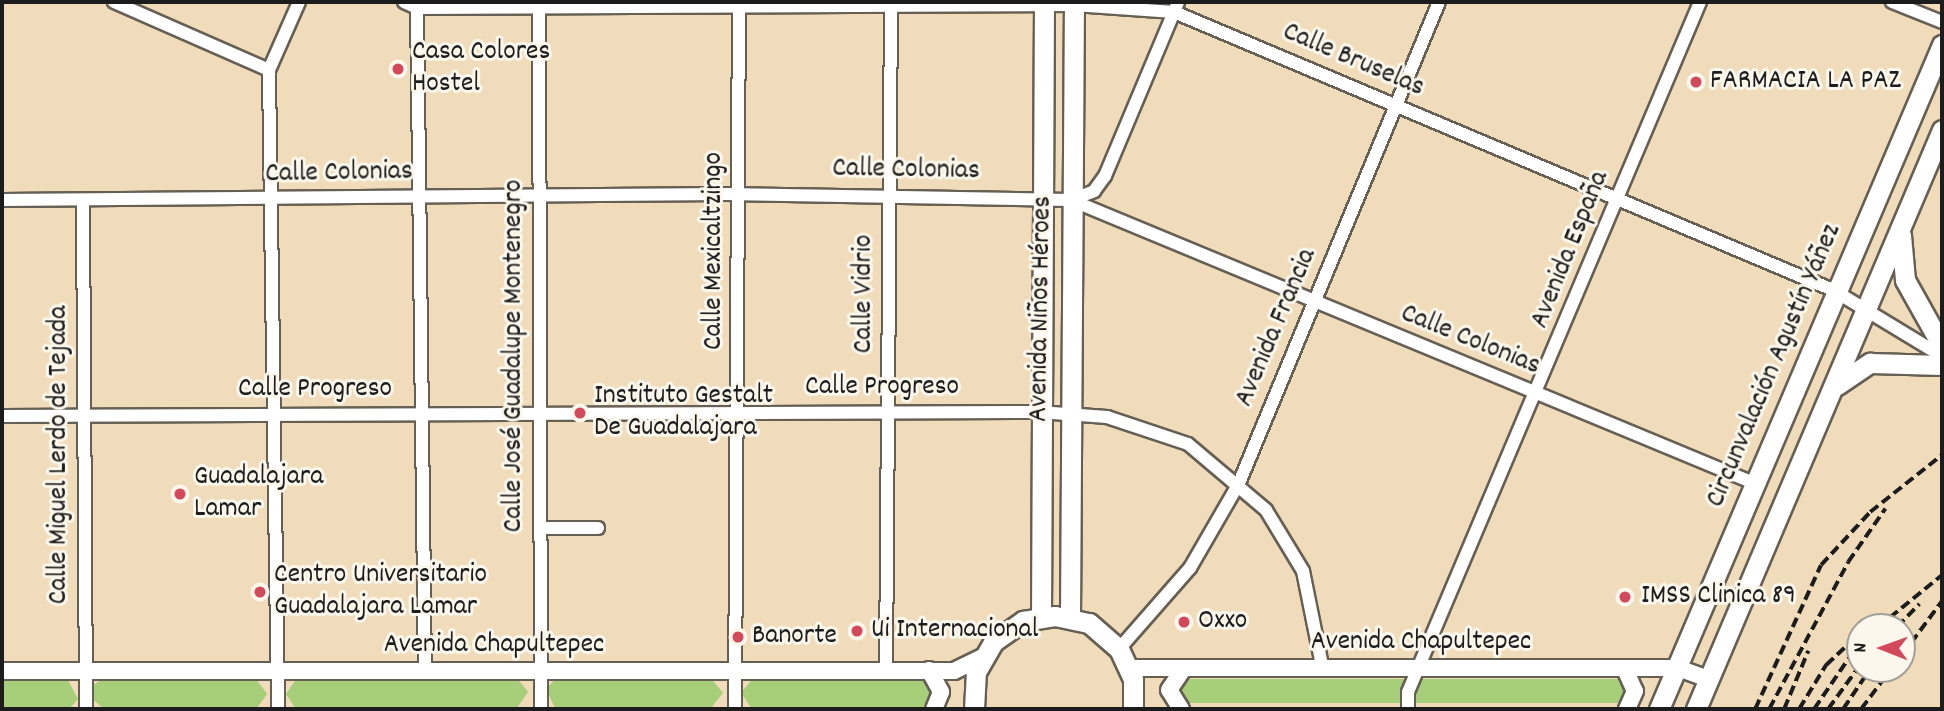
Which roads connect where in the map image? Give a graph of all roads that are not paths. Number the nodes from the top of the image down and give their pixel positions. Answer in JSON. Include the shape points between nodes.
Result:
{"nodes":[{"id":1,"x":114,"y":2,"type":"edge"},
{"id":2,"x":299,"y":2,"type":"edge"},
{"id":3,"x":404,"y":2,"type":"edge"},
{"id":4,"x":1440,"y":2,"type":"edge"},
{"id":5,"x":1700,"y":2,"type":"edge"},
{"id":6,"x":1892,"y":2,"type":"edge"},
{"id":7,"x":891,"y":3,"type":"edge"},
{"id":8,"x":1044,"y":3,"type":"edge"},
{"id":9,"x":1074,"y":3,"type":"edge"},
{"id":10,"x":539,"y":4,"type":"edge"},
{"id":11,"x":738,"y":4,"type":"edge"},
{"id":12,"x":417,"y":5,"type":"edge"},
{"id":13,"x":1176,"y":7,"type":"edge"},
{"id":14,"x":1942,"y":22,"type":"edge"},
{"id":15,"x":1942,"y":45,"type":"edge"},
{"id":16,"x":269,"y":70,"type":"junction"},
{"id":17,"x":1396,"y":107,"type":"junction"},
{"id":18,"x":1942,"y":130,"type":"edge"},
{"id":19,"x":739,"y":194,"type":"junction"},
{"id":20,"x":890,"y":195,"type":"junction"},
{"id":21,"x":539,"y":196,"type":"junction"},
{"id":22,"x":419,"y":198,"type":"junction"},
{"id":23,"x":1042,"y":198,"type":"junction"},
{"id":24,"x":1619,"y":198,"type":"junction"},
{"id":25,"x":271,"y":200,"type":"junction"},
{"id":26,"x":1071,"y":200,"type":"junction"},
{"id":27,"x":2,"y":201,"type":"edge"},
{"id":28,"x":83,"y":201,"type":"junction"},
{"id":29,"x":1900,"y":229,"type":"junction"},
{"id":30,"x":1836,"y":292,"type":"junction"},
{"id":31,"x":1314,"y":304,"type":"junction"},
{"id":32,"x":1867,"y":308,"type":"junction"},
{"id":33,"x":1942,"y":346,"type":"edge"},
{"id":34,"x":1942,"y":356,"type":"edge"},
{"id":35,"x":1942,"y":365,"type":"edge"},
{"id":36,"x":1833,"y":388,"type":"junction"},
{"id":37,"x":1538,"y":395,"type":"junction"},
{"id":38,"x":888,"y":412,"type":"junction"},
{"id":39,"x":1039,"y":412,"type":"junction"},
{"id":40,"x":739,"y":413,"type":"junction"},
{"id":41,"x":1068,"y":413,"type":"junction"},
{"id":42,"x":422,"y":414,"type":"junction"},
{"id":43,"x":540,"y":414,"type":"junction"},
{"id":44,"x":275,"y":415,"type":"junction"},
{"id":45,"x":2,"y":416,"type":"edge"},
{"id":46,"x":84,"y":416,"type":"junction"},
{"id":47,"x":1239,"y":483,"type":"junction"},
{"id":48,"x":1754,"y":483,"type":"junction"},
{"id":49,"x":540,"y":527,"type":"junction"},
{"id":50,"x":598,"y":528,"type":"dead end"},
{"id":51,"x":1041,"y":617,"type":"junction"},
{"id":52,"x":1069,"y":617,"type":"junction"},
{"id":53,"x":1119,"y":649,"type":"junction"},
{"id":54,"x":983,"y":657,"type":"junction"},
{"id":55,"x":1130,"y":668,"type":"junction"},
{"id":56,"x":1678,"y":668,"type":"junction"},
{"id":57,"x":1625,"y":669,"type":"junction"},
{"id":58,"x":886,"y":670,"type":"junction"},
{"id":59,"x":929,"y":670,"type":"junction"},
{"id":60,"x":1323,"y":670,"type":"junction"},
{"id":61,"x":1418,"y":670,"type":"junction"},
{"id":62,"x":2,"y":671,"type":"edge"},
{"id":63,"x":735,"y":671,"type":"junction"},
{"id":64,"x":1182,"y":671,"type":"junction"},
{"id":65,"x":425,"y":672,"type":"junction"},
{"id":66,"x":541,"y":672,"type":"junction"},
{"id":67,"x":278,"y":673,"type":"junction"},
{"id":68,"x":86,"y":674,"type":"junction"},
{"id":69,"x":1709,"y":680,"type":"junction"},
{"id":70,"x":86,"y":709,"type":"edge"},
{"id":71,"x":278,"y":709,"type":"edge"},
{"id":72,"x":541,"y":709,"type":"edge"},
{"id":73,"x":735,"y":709,"type":"edge"},
{"id":74,"x":934,"y":709,"type":"edge"},
{"id":75,"x":974,"y":709,"type":"edge"},
{"id":76,"x":1133,"y":709,"type":"edge"},
{"id":77,"x":1181,"y":709,"type":"edge"},
{"id":78,"x":1408,"y":709,"type":"edge"},
{"id":79,"x":1628,"y":709,"type":"edge"},
{"id":80,"x":1659,"y":709,"type":"edge"},
{"id":81,"x":1696,"y":709,"type":"edge"}],
"edges":[{"from":1,"to":16,"type":"street"},
{"from":2,"to":16,"type":"street"},
{"from":3,"to":12,"type":"street","name":"Calle Bruselas"},
{"from":4,"to":17,"type":"street","name":"Avenida Francia"},
{"from":5,"to":24,"type":"street","name":"Avenida España"},
{"from":6,"to":14,"type":"street"},
{"from":7,"to":8,"type":"street","name":"Calle Bruselas"},
{"from":7,"to":11,"type":"street","name":"Calle Bruselas"},
{"from":7,"to":20,"type":"street","name":"Calle Vidrio"},
{"from":8,"to":9,"type":"street","name":"Calle Bruselas"},
{"from":8,"to":23,"type":"main road","name":"Avenida Niños Héroes"},
{"from":9,"to":13,"type":"street","name":"Calle Bruselas"},
{"from":9,"to":26,"type":"main road","name":"Avenida Niños Héroes"},
{"from":10,"to":11,"type":"street","name":"Calle Bruselas"},
{"from":10,"to":12,"type":"street","name":"Calle Bruselas"},
{"from":10,"to":21,"type":"street","name":"Calle José Guadalupe Montenegro"},
{"from":11,"to":19,"type":"street","name":"Calle Mexicaltzingo"},
{"from":12,"to":22,"type":"street"},
{"from":13,"to":17,"type":"street","name":"Calle Bruselas"},
{"from":13,"to":26,"type":"street","via":[[1105,176],[1094,191]]},
{"from":15,"to":30,"type":"main road","name":"Circunvalación Agustín Yáñez"},
{"from":16,"to":25,"type":"street"},
{"from":17,"to":24,"type":"street","name":"Calle Bruselas"},
{"from":17,"to":31,"type":"street","name":"Avenida Francia"},
{"from":18,"to":29,"type":"main road"},
{"from":19,"to":20,"type":"street","name":"Calle Colonias"},
{"from":19,"to":21,"type":"street","name":"Calle Colonias"},
{"from":19,"to":40,"type":"street","name":"Calle Mexicaltzingo"},
{"from":20,"to":23,"type":"street","name":"Calle Colonias"},
{"from":20,"to":38,"type":"street","name":"Calle Vidrio"},
{"from":21,"to":22,"type":"street","name":"Calle Colonias"},
{"from":21,"to":43,"type":"street","name":"Calle José Guadalupe Montenegro"},
{"from":22,"to":25,"type":"street","name":"Calle Colonias"},
{"from":22,"to":42,"type":"street"},
{"from":23,"to":26,"type":"street","name":"Calle Colonias"},
{"from":23,"to":39,"type":"main road","name":"Avenida Niños Héroes"},
{"from":24,"to":30,"type":"street","name":"Calle Bruselas"},
{"from":24,"to":37,"type":"street","name":"Avenida España"},
{"from":25,"to":28,"type":"street","name":"Calle Colonias"},
{"from":25,"to":44,"type":"street"},
{"from":26,"to":31,"type":"street","name":"Calle Colonias"},
{"from":26,"to":41,"type":"main road","name":"Avenida Niños Héroes"},
{"from":27,"to":28,"type":"street","name":"Calle Colonias"},
{"from":28,"to":46,"type":"street","name":"Calle Miguel Lerdo de Tejada"},
{"from":29,"to":32,"type":"main road"},
{"from":29,"to":33,"type":"main road","via":[[1905,280]]},
{"from":30,"to":32,"type":"street","name":"Calle Bruselas"},
{"from":30,"to":48,"type":"main road","name":"Circunvalación Agustín Yáñez"},
{"from":31,"to":37,"type":"street","name":"Calle Colonias"},
{"from":31,"to":47,"type":"street","name":"Avenida Francia"},
{"from":32,"to":34,"type":"street","name":"Calle Bruselas"},
{"from":32,"to":36,"type":"main road"},
{"from":35,"to":36,"type":"main road","via":[[1870,363]]},
{"from":36,"to":69,"type":"main road"},
{"from":37,"to":48,"type":"street","name":"Calle Colonias"},
{"from":37,"to":61,"type":"street","name":"Avenida España"},
{"from":38,"to":39,"type":"street","name":"Calle Progreso"},
{"from":38,"to":40,"type":"street","name":"Calle Progreso"},
{"from":38,"to":58,"type":"street","name":"Calle Vidrio"},
{"from":39,"to":41,"type":"street","name":"Calle Progreso"},
{"from":39,"to":51,"type":"main road","name":"Avenida Niños Héroes"},
{"from":40,"to":43,"type":"street","name":"Calle Progreso"},
{"from":40,"to":63,"type":"street","name":"Calle Mexicaltzingo"},
{"from":41,"to":47,"type":"street","name":"Calle Progreso","via":[[1161,430]]},
{"from":41,"to":52,"type":"main road","name":"Avenida Niños Héroes"},
{"from":42,"to":43,"type":"street","name":"Calle Progreso"},
{"from":42,"to":44,"type":"street","name":"Calle Progreso"},
{"from":42,"to":65,"type":"street"},
{"from":43,"to":49,"type":"street","name":"Calle José Guadalupe Montenegro"},
{"from":44,"to":46,"type":"street","name":"Calle Progreso"},
{"from":44,"to":67,"type":"street"},
{"from":45,"to":46,"type":"street","name":"Calle Progreso"},
{"from":46,"to":68,"type":"street","name":"Calle Miguel Lerdo de Tejada"},
{"from":47,"to":53,"type":"street","name":"Avenida Francia","via":[[1190,568]]},
{"from":47,"to":60,"type":"street","name":"Calle Progreso","via":[[1266,510],[1303,571]]},
{"from":48,"to":56,"type":"main road","name":"Circunvalación Agustín Yáñez"},
{"from":49,"to":50,"type":"street"},
{"from":49,"to":66,"type":"street","name":"Calle José Guadalupe Montenegro"},
{"from":51,"to":52,"type":"main road"},
{"from":51,"to":54,"type":"main road","via":[[1007,630]]},
{"from":52,"to":53,"type":"main road","via":[[1088,623]]},
{"from":53,"to":55,"type":"main road"},
{"from":54,"to":59,"type":"street","name":"Avenida Chapultepec","via":[[954,671]]},
{"from":54,"to":75,"type":"main road"},
{"from":55,"to":64,"type":"street","name":"Avenida Chapultepec"},
{"from":55,"to":76,"type":"main road"},
{"from":56,"to":57,"type":"street","name":"Avenida Chapultepec"},
{"from":56,"to":69,"type":"street","name":"Avenida Chapultepec"},
{"from":56,"to":80,"type":"main road","name":"Circunvalación Agustín Yáñez"},
{"from":57,"to":61,"type":"street","name":"Avenida Chapultepec"},
{"from":57,"to":79,"type":"street","via":[[1635,691]]},
{"from":58,"to":59,"type":"street","name":"Avenida Chapultepec"},
{"from":58,"to":63,"type":"street","name":"Avenida Chapultepec"},
{"from":59,"to":74,"type":"street","via":[[941,692]]},
{"from":60,"to":61,"type":"street","name":"Avenida Chapultepec"},
{"from":60,"to":64,"type":"street","name":"Avenida Chapultepec"},
{"from":61,"to":78,"type":"street","name":"Avenida España"},
{"from":62,"to":68,"type":"street","name":"Avenida Chapultepec"},
{"from":63,"to":66,"type":"street","name":"Avenida Chapultepec"},
{"from":63,"to":73,"type":"street","name":"Calle Mexicaltzingo"},
{"from":64,"to":77,"type":"street","via":[[1169,690]]},
{"from":65,"to":66,"type":"street","name":"Avenida Chapultepec"},
{"from":65,"to":67,"type":"street","name":"Avenida Chapultepec"},
{"from":66,"to":72,"type":"street","name":"Calle José Guadalupe Montenegro"},
{"from":67,"to":68,"type":"street","name":"Avenida Chapultepec"},
{"from":67,"to":71,"type":"street"},
{"from":68,"to":70,"type":"street","name":"Calle Miguel Lerdo de Tejada"},
{"from":69,"to":81,"type":"main road"}]}
